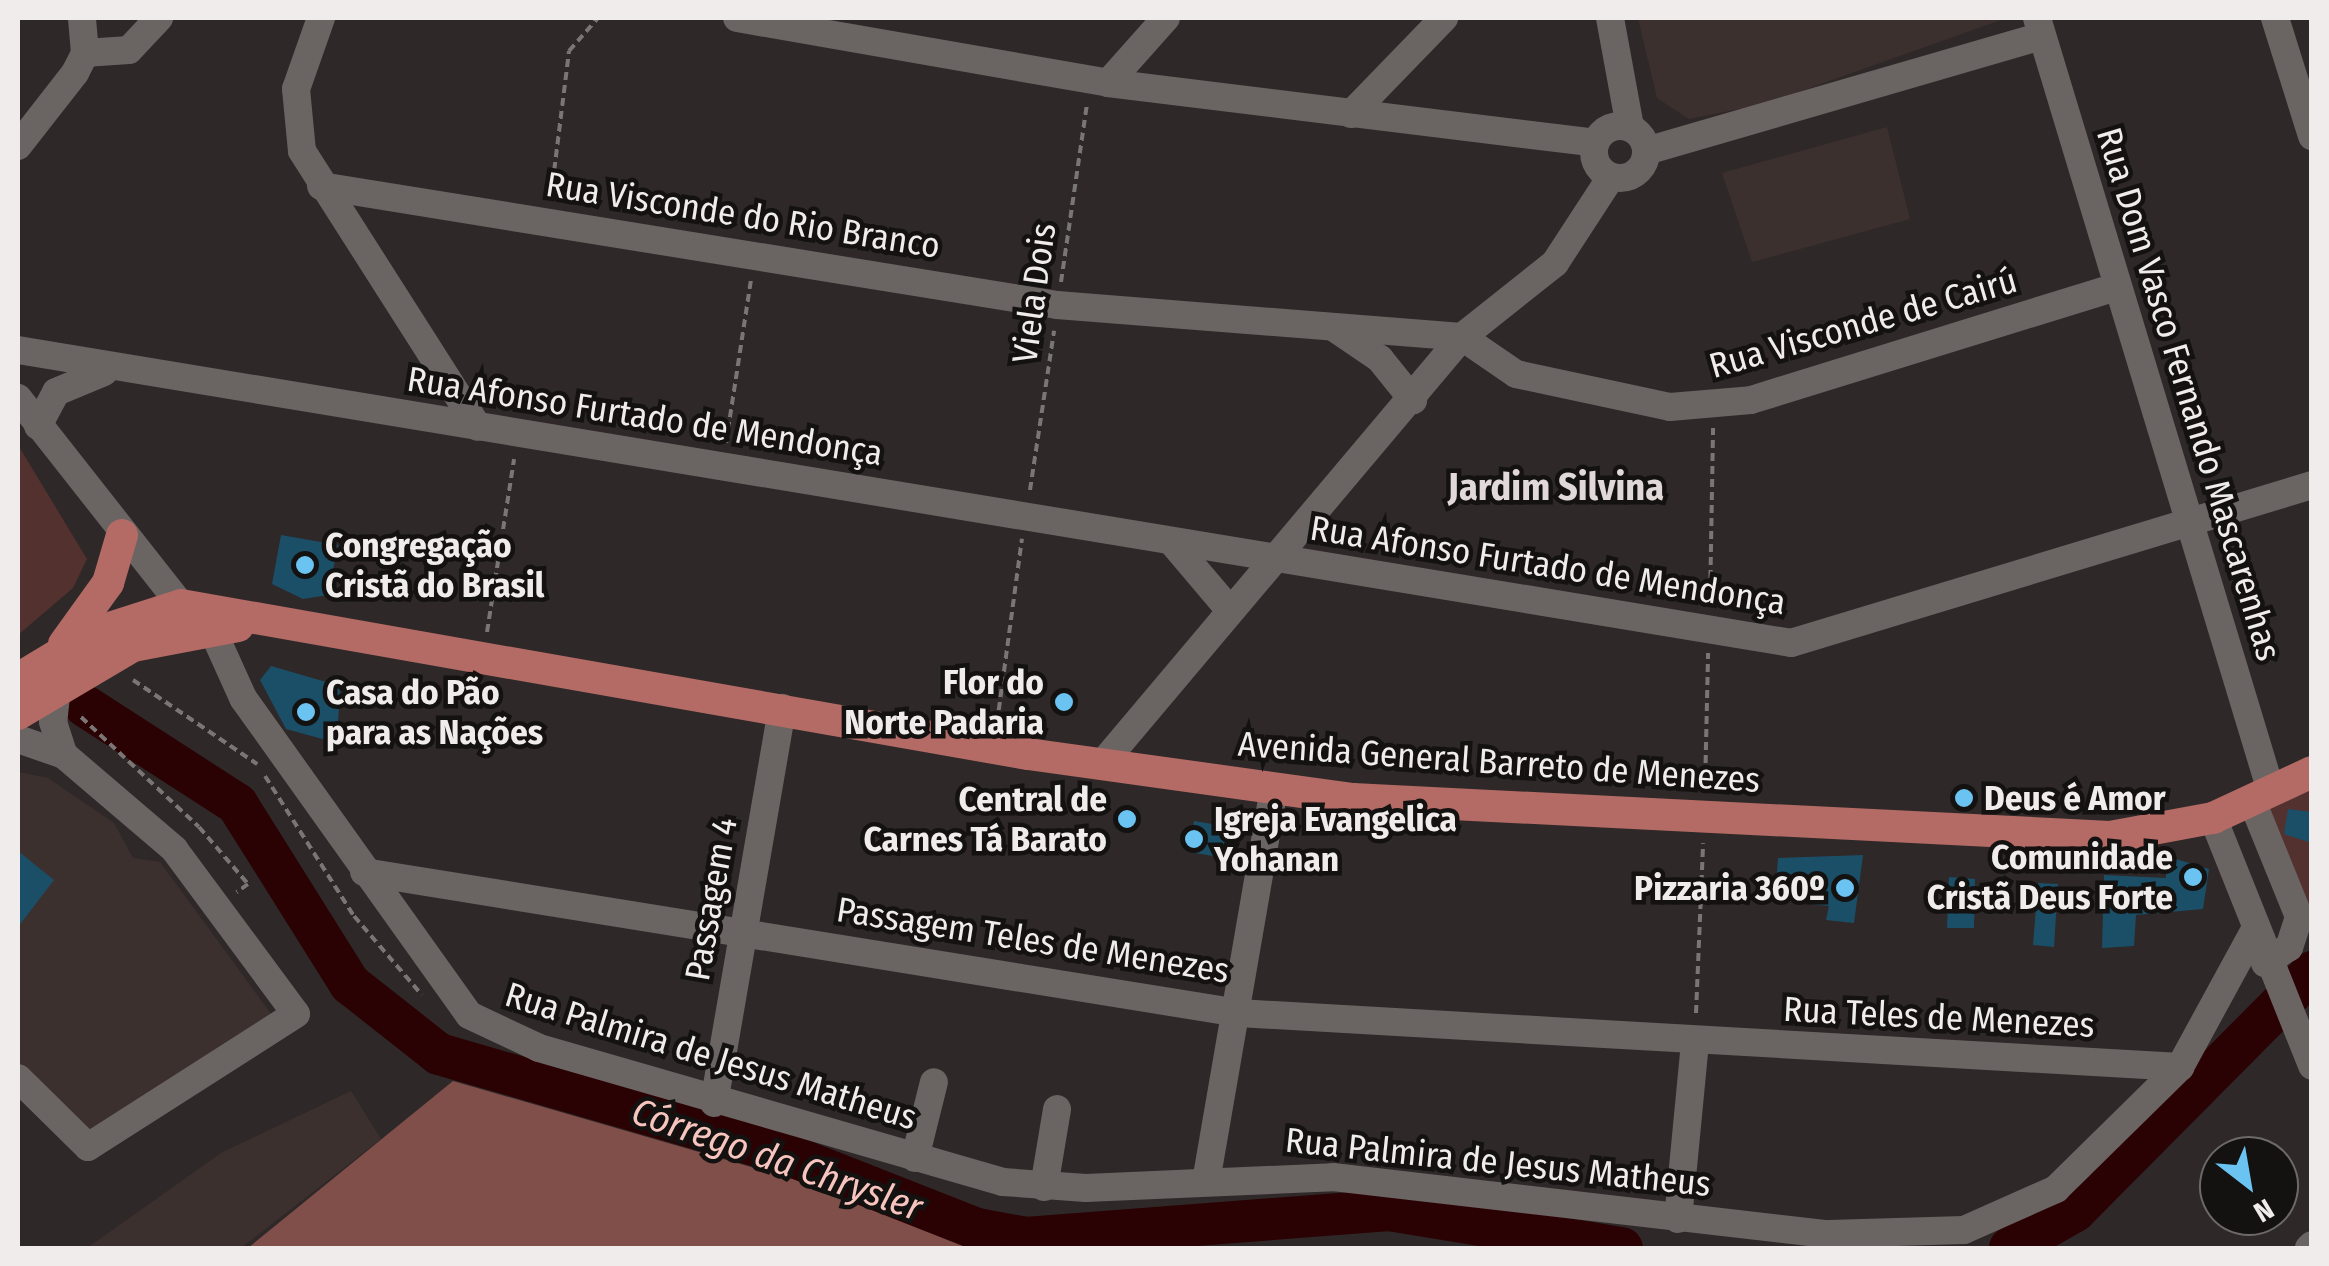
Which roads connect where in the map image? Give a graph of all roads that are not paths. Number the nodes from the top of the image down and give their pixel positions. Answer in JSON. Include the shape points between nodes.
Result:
{"nodes":[{"id":1,"x":82,"y":18,"type":"edge"},
{"id":2,"x":159,"y":18,"type":"edge"},
{"id":3,"x":320,"y":18,"type":"edge"},
{"id":4,"x":737,"y":18,"type":"edge"},
{"id":5,"x":878,"y":18,"type":"edge"},
{"id":6,"x":1166,"y":18,"type":"edge"},
{"id":7,"x":1444,"y":18,"type":"edge"},
{"id":8,"x":1610,"y":18,"type":"edge"},
{"id":9,"x":2275,"y":18,"type":"edge"},
{"id":10,"x":2040,"y":27,"type":"edge"},
{"id":11,"x":861,"y":42,"type":"junction"},
{"id":12,"x":85,"y":52,"type":"junction"},
{"id":13,"x":1100,"y":81,"type":"junction"},
{"id":14,"x":1351,"y":114,"type":"junction"},
{"id":15,"x":1630,"y":127,"type":"junction"},
{"id":16,"x":2312,"y":136,"type":"edge"},
{"id":17,"x":1594,"y":143,"type":"junction"},
{"id":18,"x":18,"y":146,"type":"edge"},
{"id":19,"x":1646,"y":150,"type":"junction"},
{"id":20,"x":1612,"y":177,"type":"junction"},
{"id":21,"x":321,"y":186,"type":"junction"},
{"id":22,"x":2116,"y":286,"type":"junction"},
{"id":23,"x":1332,"y":326,"type":"junction"},
{"id":24,"x":1462,"y":337,"type":"junction"},
{"id":25,"x":18,"y":350,"type":"edge"},
{"id":26,"x":106,"y":372,"type":"junction"},
{"id":27,"x":18,"y":398,"type":"edge"},
{"id":28,"x":1413,"y":400,"type":"junction"},
{"id":29,"x":38,"y":426,"type":"junction"},
{"id":30,"x":478,"y":427,"type":"junction"},
{"id":31,"x":2312,"y":485,"type":"edge"},
{"id":32,"x":2188,"y":524,"type":"junction"},
{"id":33,"x":122,"y":535,"type":"junction"},
{"id":34,"x":1172,"y":542,"type":"junction"},
{"id":35,"x":1272,"y":560,"type":"junction"},
{"id":36,"x":181,"y":605,"type":"junction"},
{"id":37,"x":1228,"y":608,"type":"junction"},
{"id":38,"x":262,"y":624,"type":"junction"},
{"id":39,"x":211,"y":627,"type":"junction"},
{"id":40,"x":60,"y":650,"type":"junction"},
{"id":41,"x":18,"y":679,"type":"edge"},
{"id":42,"x":67,"y":696,"type":"junction"},
{"id":43,"x":782,"y":708,"type":"junction"},
{"id":44,"x":18,"y":714,"type":"edge"},
{"id":45,"x":18,"y":739,"type":"edge"},
{"id":46,"x":64,"y":755,"type":"junction"},
{"id":47,"x":1102,"y":764,"type":"junction"},
{"id":48,"x":2312,"y":772,"type":"edge"},
{"id":49,"x":1273,"y":792,"type":"junction"},
{"id":50,"x":2261,"y":796,"type":"junction"},
{"id":51,"x":2214,"y":818,"type":"junction"},
{"id":52,"x":364,"y":872,"type":"junction"},
{"id":53,"x":743,"y":931,"type":"junction"},
{"id":54,"x":2253,"y":934,"type":"junction"},
{"id":55,"x":2268,"y":971,"type":"junction"},
{"id":56,"x":1238,"y":1013,"type":"junction"},
{"id":57,"x":1694,"y":1042,"type":"junction"},
{"id":58,"x":2305,"y":1045,"type":"edge"},
{"id":59,"x":2180,"y":1067,"type":"junction"},
{"id":60,"x":18,"y":1078,"type":"edge"},
{"id":61,"x":934,"y":1082,"type":"dead end"},
{"id":62,"x":714,"y":1103,"type":"junction"},
{"id":63,"x":1057,"y":1110,"type":"dead end"},
{"id":64,"x":915,"y":1158,"type":"junction"},
{"id":65,"x":1207,"y":1176,"type":"junction"},
{"id":66,"x":1044,"y":1187,"type":"junction"},
{"id":67,"x":1678,"y":1219,"type":"junction"},
{"id":68,"x":1853,"y":1242,"type":"edge"}],
"edges":[{"from":1,"to":12,"type":"street"},
{"from":2,"to":12,"type":"street","via":[[129,50]]},
{"from":3,"to":21,"type":"street","via":[[292,121]]},
{"from":4,"to":11,"type":"street"},
{"from":5,"to":11,"type":"street"},
{"from":6,"to":13,"type":"street"},
{"from":7,"to":14,"type":"street"},
{"from":8,"to":15,"type":"street"},
{"from":9,"to":16,"type":"street"},
{"from":10,"to":19,"type":"street"},
{"from":10,"to":22,"type":"street","name":"Rua Dom Vasco Fernando Mascarenhas"},
{"from":11,"to":13,"type":"street"},
{"from":12,"to":18,"type":"street"},
{"from":13,"to":14,"type":"street"},
{"from":14,"to":17,"type":"street"},
{"from":15,"to":17,"type":"street","via":[[1612,126]]},
{"from":15,"to":19,"type":"street"},
{"from":17,"to":20,"type":"street","via":[[1594,160]]},
{"from":19,"to":20,"type":"street","via":[[1638,171]]},
{"from":20,"to":24,"type":"street","via":[[1554,263]]},
{"from":21,"to":23,"type":"street","name":"Rua Visconde do Rio Branco","via":[[1058,306]]},
{"from":21,"to":30,"type":"street"},
{"from":22,"to":24,"type":"street","name":"Rua Visconde de Cairú","via":[[1710,409],[1516,374]]},
{"from":22,"to":32,"type":"street","name":"Rua Dom Vasco Fernando Mascarenhas"},
{"from":23,"to":24,"type":"street","name":"Rua Visconde do Rio Branco"},
{"from":23,"to":28,"type":"street","via":[[1380,359]]},
{"from":24,"to":28,"type":"street"},
{"from":25,"to":26,"type":"street","name":"Rua Afonso Furtado de Mendonça"},
{"from":26,"to":29,"type":"street","via":[[56,392]]},
{"from":26,"to":30,"type":"street","name":"Rua Afonso Furtado de Mendonça"},
{"from":27,"to":29,"type":"street"},
{"from":28,"to":35,"type":"street"},
{"from":29,"to":33,"type":"street"},
{"from":30,"to":34,"type":"street","name":"Rua Afonso Furtado de Mendonça"},
{"from":31,"to":32,"type":"street","name":"Rua Afonso Furtado de Mendonça"},
{"from":32,"to":35,"type":"street","name":"Rua Afonso Furtado de Mendonça","via":[[1791,643]]},
{"from":32,"to":50,"type":"street","name":"Rua Dom Vasco Fernando Mascarenhas"},
{"from":33,"to":36,"type":"street"},
{"from":33,"to":40,"type":"main road","via":[[108,583]]},
{"from":34,"to":35,"type":"street","name":"Rua Afonso Furtado de Mendonça"},
{"from":34,"to":37,"type":"street"},
{"from":35,"to":37,"type":"street"},
{"from":36,"to":38,"type":"main road"},
{"from":36,"to":39,"type":"street"},
{"from":36,"to":40,"type":"main road"},
{"from":37,"to":47,"type":"street"},
{"from":38,"to":39,"type":"main road"},
{"from":38,"to":43,"type":"main road","name":"Avenida General Barreto de Menezes"},
{"from":39,"to":42,"type":"main road","via":[[134,646]]},
{"from":39,"to":52,"type":"street","name":"Rua Palmira de Jesus Matheus","via":[[242,698]]},
{"from":40,"to":41,"type":"main road"},
{"from":42,"to":44,"type":"main road"},
{"from":42,"to":46,"type":"street","via":[[53,722]]},
{"from":43,"to":47,"type":"main road","name":"Avenida General Barreto de Menezes"},
{"from":43,"to":53,"type":"street","name":"Passagem 4"},
{"from":45,"to":46,"type":"street"},
{"from":46,"to":60,"type":"street","via":[[174,849],[294,1003],[287,1028],[88,1147]]},
{"from":47,"to":49,"type":"main road","name":"Avenida General Barreto de Menezes"},
{"from":48,"to":50,"type":"main road","name":"Avenida General Barreto de Menezes"},
{"from":49,"to":51,"type":"main road","name":"Avenida General Barreto de Menezes","via":[[2042,838],[2162,832]]},
{"from":49,"to":56,"type":"street"},
{"from":50,"to":51,"type":"main road","name":"Avenida General Barreto de Menezes"},
{"from":50,"to":55,"type":"street","name":"Rua Dom Vasco Fernando Mascarenhas","via":[[2299,917],[2289,948]]},
{"from":51,"to":54,"type":"street"},
{"from":52,"to":53,"type":"street","name":"Passagem Teles de Menezes"},
{"from":52,"to":62,"type":"street","name":"Rua Palmira de Jesus Matheus","via":[[447,996],[484,1026]]},
{"from":53,"to":56,"type":"street","name":"Passagem Teles de Menezes"},
{"from":53,"to":62,"type":"street","name":"Passagem 4"},
{"from":54,"to":55,"type":"street"},
{"from":54,"to":59,"type":"street","name":"Rua Palmira de Jesus Matheus"},
{"from":55,"to":58,"type":"street"},
{"from":56,"to":57,"type":"street","name":"Passagem Teles de Menezes"},
{"from":56,"to":65,"type":"street"},
{"from":57,"to":59,"type":"street","name":"Rua Teles de Menezes"},
{"from":57,"to":67,"type":"street"},
{"from":59,"to":68,"type":"street","name":"Rua Palmira de Jesus Matheus","via":[[2025,1210],[1964,1230]]},
{"from":61,"to":64,"type":"street"},
{"from":62,"to":64,"type":"street","name":"Rua Palmira de Jesus Matheus"},
{"from":63,"to":66,"type":"street"},
{"from":64,"to":66,"type":"street","name":"Rua Palmira de Jesus Matheus"},
{"from":65,"to":66,"type":"street","name":"Rua Palmira de Jesus Matheus"},
{"from":65,"to":67,"type":"street","name":"Rua Palmira de Jesus Matheus","via":[[1430,1186]]},
{"from":67,"to":68,"type":"street","name":"Rua Palmira de Jesus Matheus"}]}
